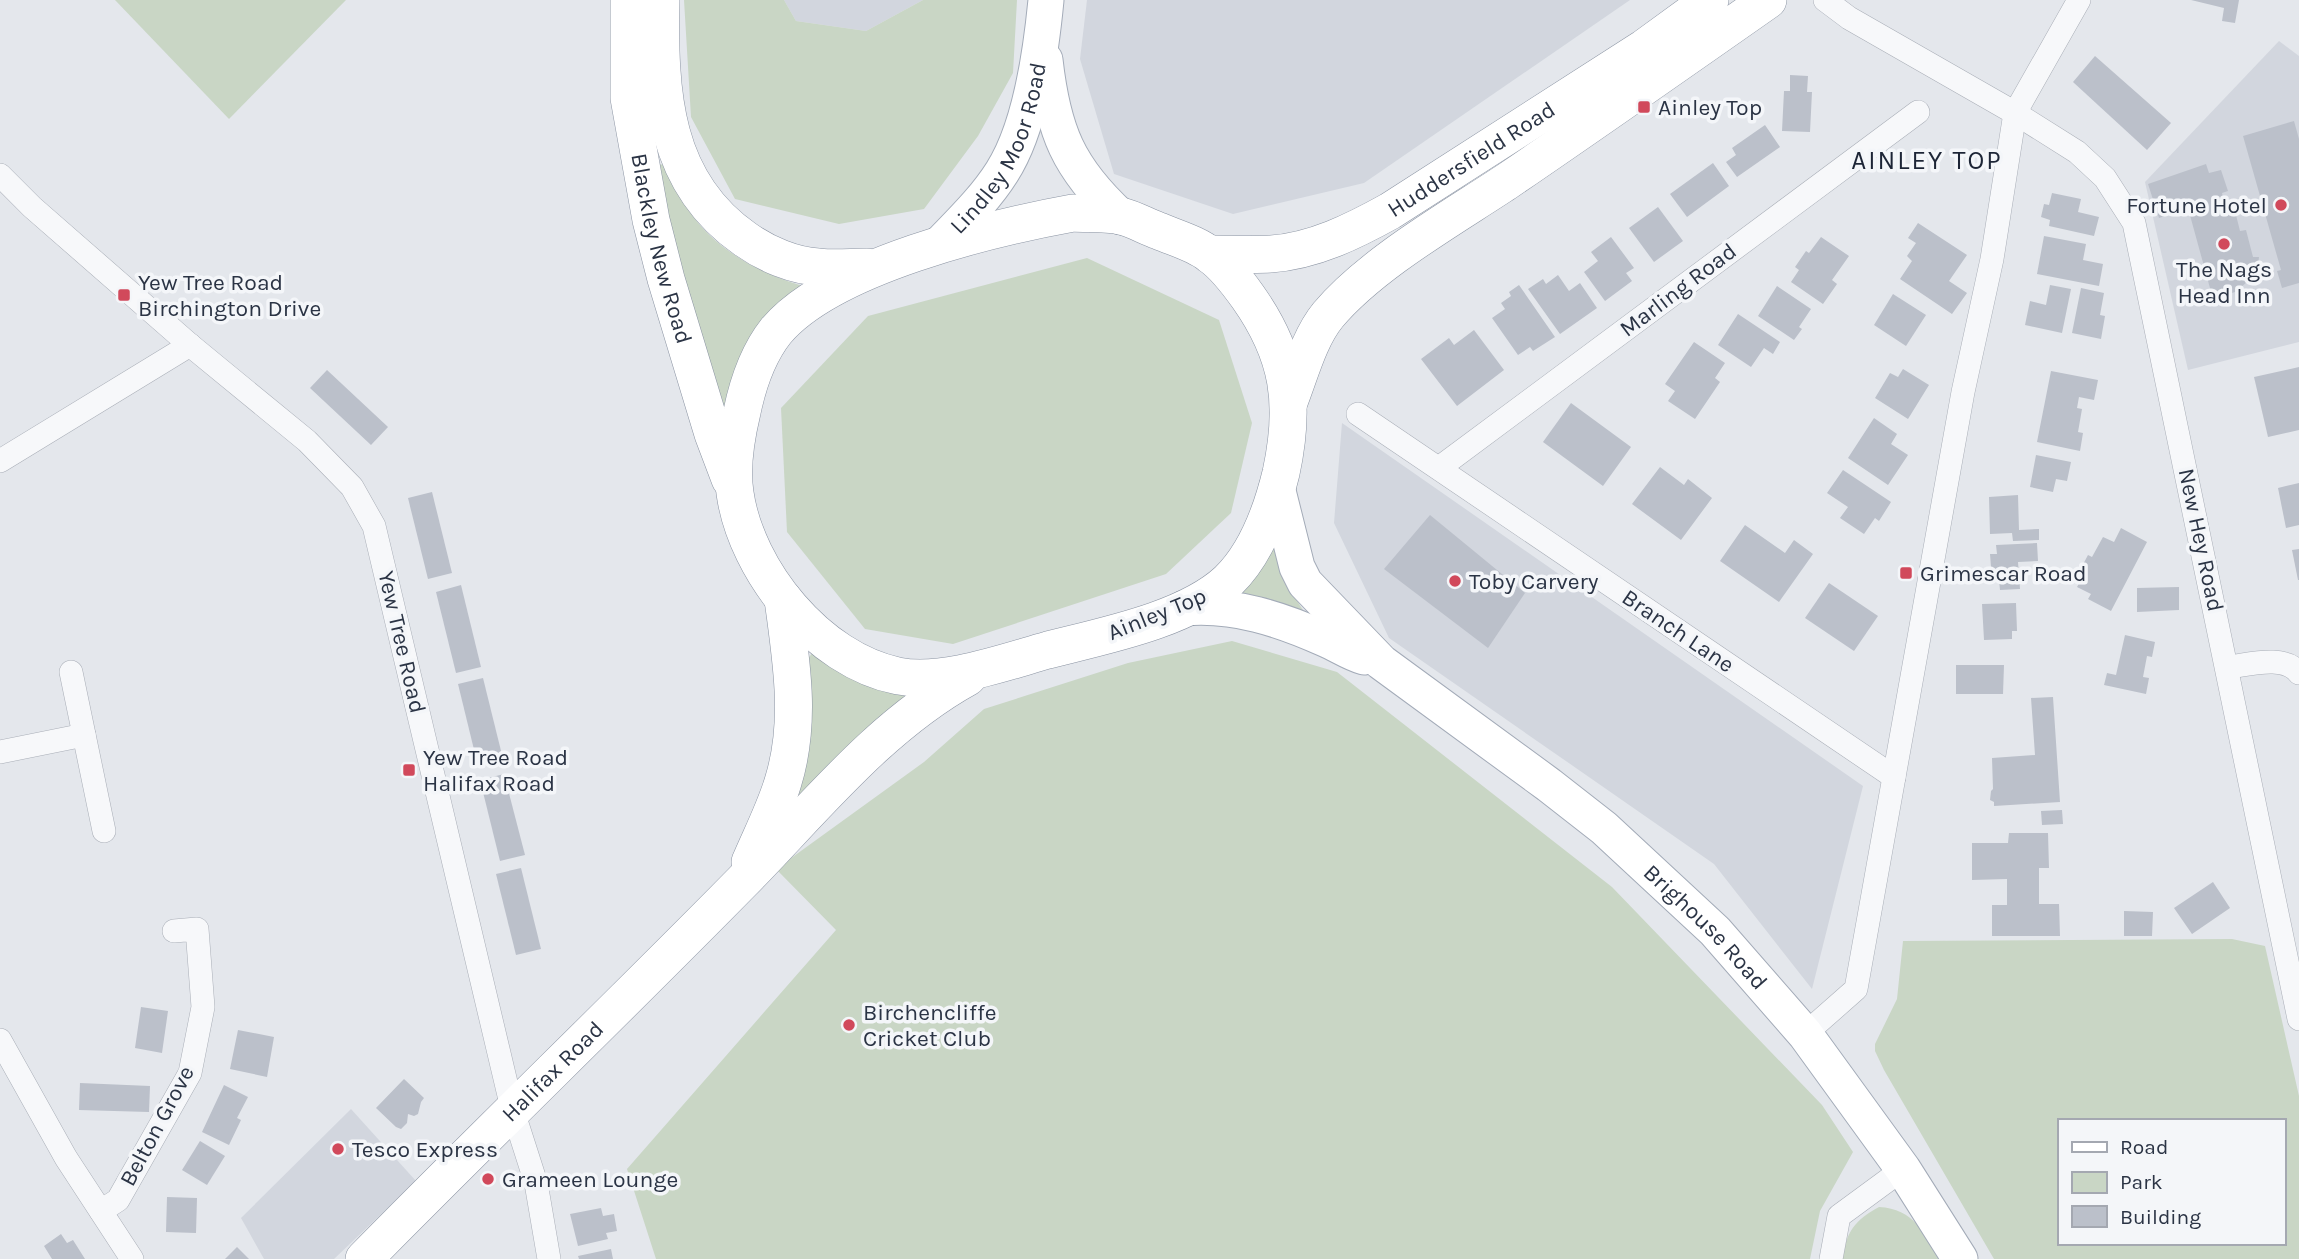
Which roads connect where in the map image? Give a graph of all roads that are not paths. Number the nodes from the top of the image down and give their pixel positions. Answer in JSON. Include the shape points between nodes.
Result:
{"nodes":[{"id":1,"x":629,"y":0,"type":"edge"},
{"id":2,"x":661,"y":0,"type":"edge"},
{"id":3,"x":1046,"y":0,"type":"edge"},
{"id":4,"x":1710,"y":0,"type":"edge"},
{"id":5,"x":1768,"y":0,"type":"edge"},
{"id":6,"x":1792,"y":0,"type":"edge"},
{"id":7,"x":1825,"y":0,"type":"edge"},
{"id":8,"x":2079,"y":0,"type":"edge"},
{"id":9,"x":1042,"y":40,"type":"junction"},
{"id":10,"x":1918,"y":112,"type":"dead end"},
{"id":11,"x":2015,"y":113,"type":"junction"},
{"id":12,"x":1560,"y":145,"type":"junction"},
{"id":13,"x":0,"y":175,"type":"edge"},
{"id":14,"x":1122,"y":216,"type":"junction"},
{"id":15,"x":939,"y":245,"type":"junction"},
{"id":16,"x":1210,"y":254,"type":"junction"},
{"id":17,"x":879,"y":267,"type":"junction"},
{"id":18,"x":190,"y":345,"type":"junction"},
{"id":19,"x":1288,"y":403,"type":"junction"},
{"id":20,"x":1358,"y":414,"type":"dead end"},
{"id":21,"x":0,"y":461,"type":"edge"},
{"id":22,"x":1439,"y":468,"type":"junction"},
{"id":23,"x":1278,"y":487,"type":"junction"},
{"id":24,"x":734,"y":489,"type":"junction"},
{"id":25,"x":783,"y":599,"type":"junction"},
{"id":26,"x":1185,"y":608,"type":"junction"},
{"id":27,"x":1381,"y":662,"type":"junction"},
{"id":28,"x":988,"y":666,"type":"junction"},
{"id":29,"x":2228,"y":667,"type":"junction"},
{"id":30,"x":71,"y":672,"type":"dead end"},
{"id":31,"x":2299,"y":673,"type":"edge"},
{"id":32,"x":84,"y":735,"type":"junction"},
{"id":33,"x":0,"y":752,"type":"edge"},
{"id":34,"x":1894,"y":777,"type":"junction"},
{"id":35,"x":104,"y":831,"type":"dead end"},
{"id":36,"x":741,"y":883,"type":"junction"},
{"id":37,"x":174,"y":931,"type":"dead end"},
{"id":38,"x":2299,"y":1019,"type":"edge"},
{"id":39,"x":1805,"y":1034,"type":"junction"},
{"id":40,"x":0,"y":1040,"type":"edge"},
{"id":41,"x":512,"y":1108,"type":"junction"},
{"id":42,"x":1903,"y":1169,"type":"junction"},
{"id":43,"x":101,"y":1211,"type":"junction"},
{"id":44,"x":132,"y":1259,"type":"edge"},
{"id":45,"x":364,"y":1259,"type":"edge"},
{"id":46,"x":549,"y":1259,"type":"edge"},
{"id":47,"x":1831,"y":1259,"type":"edge"},
{"id":48,"x":1960,"y":1259,"type":"edge"}],
"edges":[{"from":1,"to":24,"type":"highway","name":"Blackley New Road","via":[[629,98],[653,228],[712,434]]},
{"from":2,"to":17,"type":"highway","name":"Blackley New Road","via":[[662,75],[670,134],[700,197],[732,230],[775,256],[817,267]]},
{"from":3,"to":9,"type":"main road","name":"Lindley Moor Road"},
{"from":4,"to":16,"type":"highway","name":"Huddersfield Road","via":[[1644,48],[1354,231],[1273,254]]},
{"from":5,"to":12,"type":"highway","name":"Huddersfield Road"},
{"from":6,"to":12,"type":"highway","name":"Huddersfield Road","via":[[1590,135]]},
{"from":7,"to":11,"type":"street"},
{"from":8,"to":11,"type":"street"},
{"from":9,"to":14,"type":"main road","name":"Lindley Moor Road","via":[[1057,128],[1085,180]]},
{"from":9,"to":15,"type":"main road","name":"Lindley Moor Road","via":[[1012,154],[981,202]]},
{"from":10,"to":22,"type":"street","name":"Marling Road"},
{"from":11,"to":29,"type":"street","name":"New Hey Road","via":[[2093,166],[2134,223]]},
{"from":11,"to":34,"type":"street","via":[[1992,259],[1963,392]]},
{"from":12,"to":19,"type":"highway","name":"Huddersfield Road","via":[[1349,291],[1317,334]]},
{"from":13,"to":18,"type":"street","name":"Yew Tree Road"},
{"from":14,"to":15,"type":"highway","name":"Ainley Top","via":[[1073,213]]},
{"from":14,"to":16,"type":"highway","name":"Ainley Top"},
{"from":15,"to":17,"type":"highway","name":"Ainley Top"},
{"from":16,"to":19,"type":"highway","name":"Ainley Top","via":[[1240,285],[1264,320],[1279,352]]},
{"from":17,"to":24,"type":"highway","name":"Ainley Top","via":[[804,306],[775,332],[750,376],[737,434]]},
{"from":18,"to":21,"type":"street"},
{"from":18,"to":41,"type":"street","name":"Yew Tree Road","via":[[307,441],[352,487],[374,526]]},
{"from":19,"to":23,"type":"highway","name":"Ainley Top","via":[[1287,443]]},
{"from":20,"to":22,"type":"street","name":"Branch Lane"},
{"from":22,"to":34,"type":"street","name":"Branch Lane"},
{"from":23,"to":26,"type":"highway","name":"Ainley Top","via":[[1258,539],[1231,578]]},
{"from":23,"to":27,"type":"main road","via":[[1305,583]]},
{"from":24,"to":25,"type":"highway","name":"Ainley Top","via":[[752,551]]},
{"from":25,"to":28,"type":"highway","name":"Ainley Top","via":[[832,648],[899,677],[946,676]]},
{"from":25,"to":36,"type":"highway","name":"Halifax Road","via":[[794,678],[792,744],[783,783]]},
{"from":26,"to":27,"type":"main road","via":[[1209,606],[1261,614]]},
{"from":26,"to":28,"type":"highway","name":"Ainley Top","via":[[1124,630]]},
{"from":27,"to":39,"type":"main road","name":"Brighouse Road","via":[[1604,828],[1715,931]]},
{"from":28,"to":36,"type":"highway","name":"Halifax Road","via":[[940,692],[904,720]]},
{"from":29,"to":31,"type":"street","via":[[2272,663],[2291,666]]},
{"from":29,"to":38,"type":"street","name":"New Hey Road"},
{"from":30,"to":32,"type":"street"},
{"from":32,"to":33,"type":"street"},
{"from":32,"to":35,"type":"street"},
{"from":34,"to":39,"type":"street","via":[[1856,989]]},
{"from":36,"to":41,"type":"highway","name":"Halifax Road"},
{"from":37,"to":43,"type":"street","name":"Belton Grove","via":[[197,929],[203,1007],[190,1073],[118,1200]]},
{"from":39,"to":42,"type":"main road","name":"Brighouse Road"},
{"from":40,"to":43,"type":"street"},
{"from":41,"to":45,"type":"highway","name":"Halifax Road"},
{"from":41,"to":46,"type":"street","name":"Yew Tree Road","via":[[536,1183]]},
{"from":42,"to":47,"type":"street","via":[[1839,1216]]},
{"from":42,"to":48,"type":"main road","name":"Brighouse Road"},
{"from":43,"to":44,"type":"street"}]}
